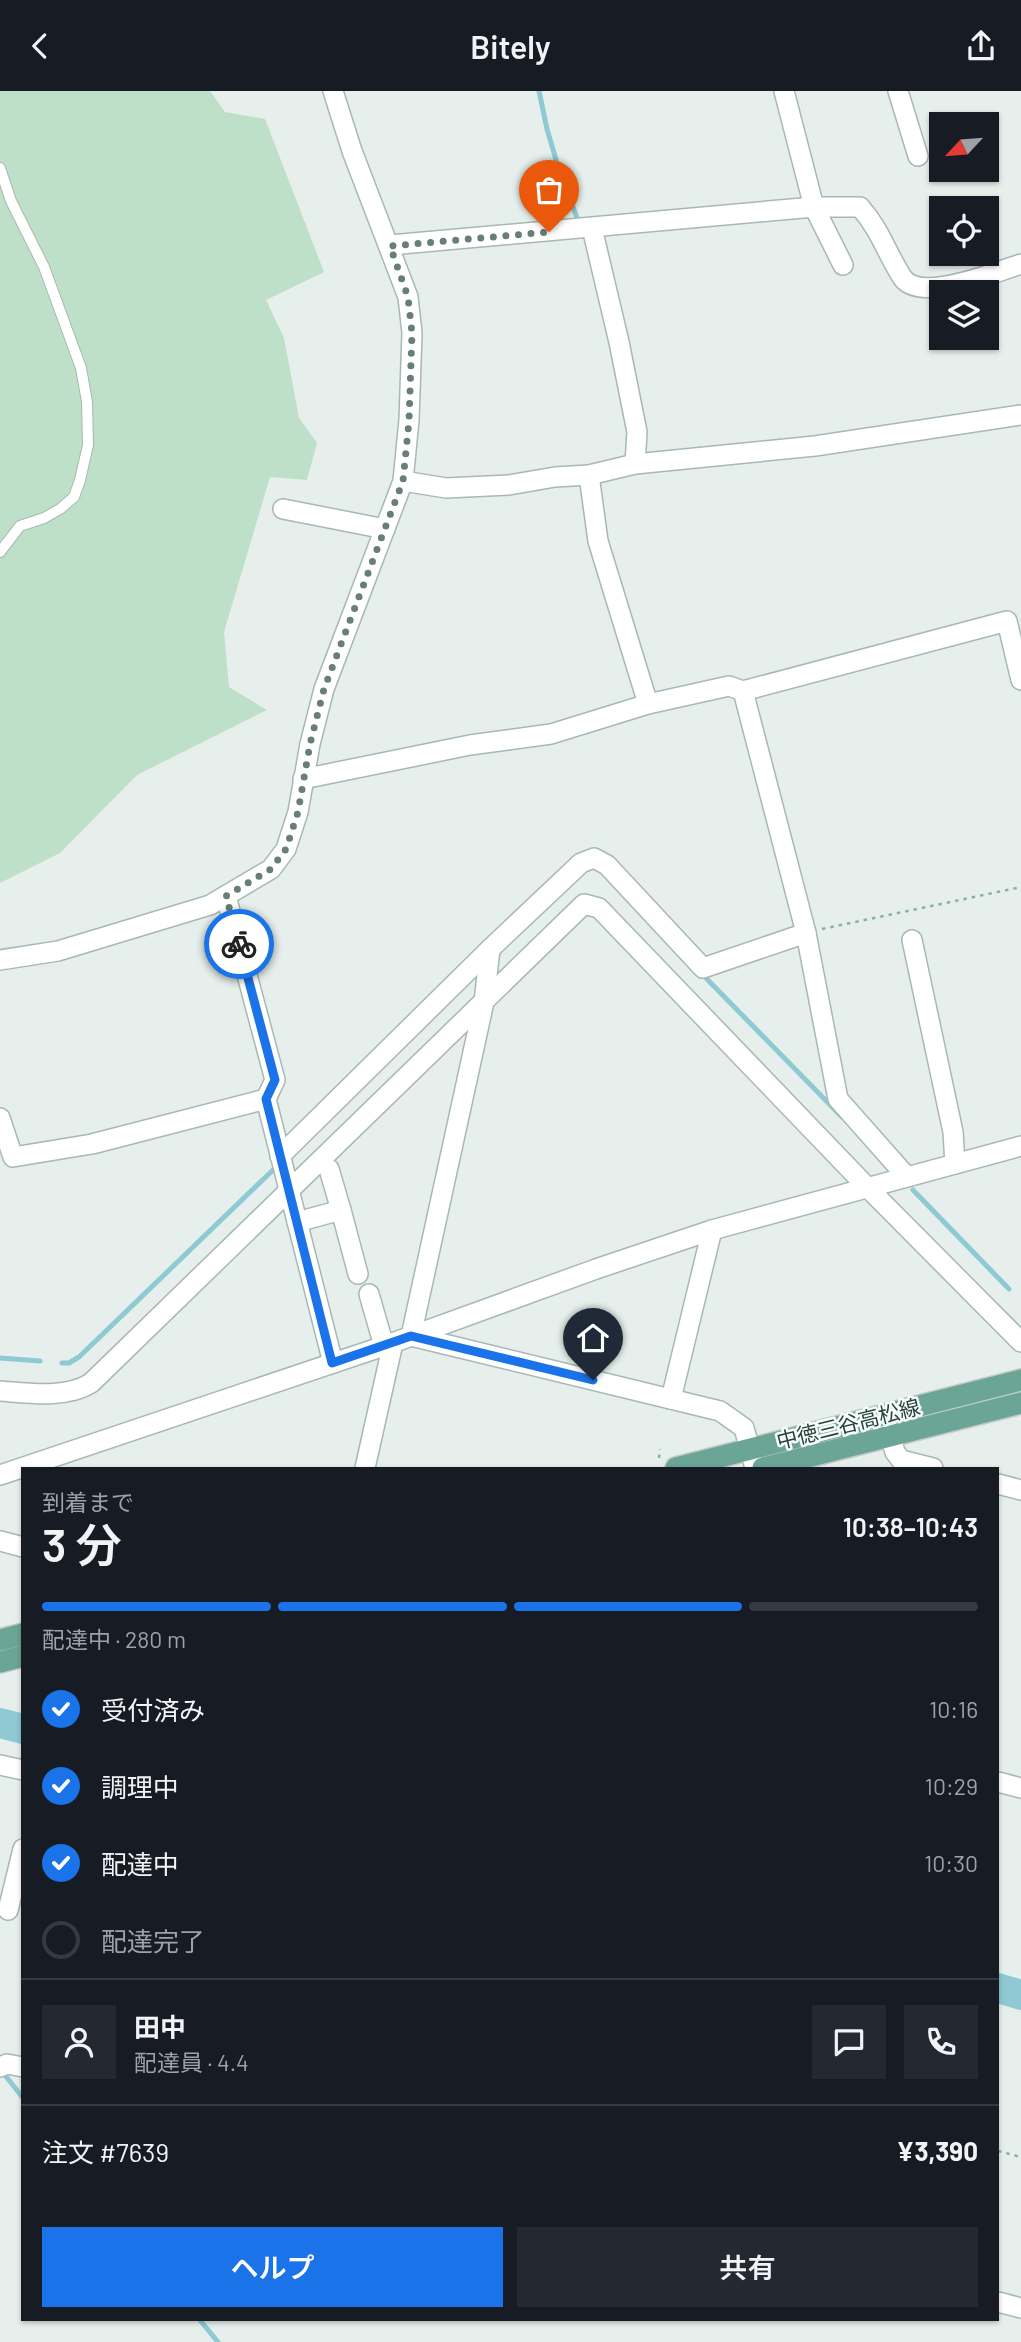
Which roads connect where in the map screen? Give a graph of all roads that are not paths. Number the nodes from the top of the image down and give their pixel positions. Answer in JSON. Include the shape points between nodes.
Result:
{"nodes":[{"id":1,"x":333,"y":91,"type":"edge"},
{"id":2,"x":784,"y":91,"type":"edge"},
{"id":3,"x":898,"y":91,"type":"edge"},
{"id":4,"x":918,"y":156,"type":"dead end"},
{"id":5,"x":0,"y":168,"type":"edge"},
{"id":6,"x":814,"y":207,"type":"junction"},
{"id":7,"x":592,"y":228,"type":"junction"},
{"id":8,"x":390,"y":246,"type":"junction"},
{"id":9,"x":1021,"y":264,"type":"edge"},
{"id":10,"x":844,"y":265,"type":"dead end"},
{"id":11,"x":1021,"y":415,"type":"edge"},
{"id":12,"x":635,"y":464,"type":"junction"},
{"id":13,"x":589,"y":475,"type":"junction"},
{"id":14,"x":403,"y":481,"type":"junction"},
{"id":15,"x":283,"y":509,"type":"dead end"},
{"id":16,"x":385,"y":529,"type":"junction"},
{"id":17,"x":0,"y":552,"type":"edge"},
{"id":18,"x":1021,"y":680,"type":"edge"},
{"id":19,"x":743,"y":691,"type":"junction"},
{"id":20,"x":648,"y":704,"type":"junction"},
{"id":21,"x":303,"y":779,"type":"junction"},
{"id":22,"x":226,"y":896,"type":"junction"},
{"id":23,"x":806,"y":933,"type":"junction"},
{"id":24,"x":912,"y":940,"type":"dead end"},
{"id":25,"x":490,"y":949,"type":"junction"},
{"id":26,"x":0,"y":960,"type":"edge"},
{"id":27,"x":484,"y":1002,"type":"junction"},
{"id":28,"x":266,"y":1099,"type":"junction"},
{"id":29,"x":0,"y":1118,"type":"edge"},
{"id":30,"x":1021,"y":1146,"type":"edge"},
{"id":31,"x":280,"y":1156,"type":"junction"},
{"id":32,"x":956,"y":1164,"type":"junction"},
{"id":33,"x":329,"y":1169,"type":"dead end"},
{"id":34,"x":907,"y":1177,"type":"junction"},
{"id":35,"x":868,"y":1188,"type":"junction"},
{"id":36,"x":289,"y":1192,"type":"junction"},
{"id":37,"x":341,"y":1210,"type":"junction"},
{"id":38,"x":297,"y":1222,"type":"junction"},
{"id":39,"x":712,"y":1230,"type":"junction"},
{"id":40,"x":358,"y":1274,"type":"dead end"},
{"id":41,"x":369,"y":1294,"type":"dead end"},
{"id":42,"x":396,"y":1341,"type":"junction"},
{"id":43,"x":1021,"y":1342,"type":"edge"},
{"id":44,"x":332,"y":1363,"type":"junction"},
{"id":45,"x":1021,"y":1380,"type":"edge"},
{"id":46,"x":0,"y":1391,"type":"edge"},
{"id":47,"x":671,"y":1399,"type":"junction"},
{"id":48,"x":1021,"y":1403,"type":"edge"},
{"id":49,"x":884,"y":1414,"type":"junction"},
{"id":50,"x":890,"y":1436,"type":"junction"},
{"id":51,"x":752,"y":1458,"type":"edge"},
{"id":52,"x":24,"y":1467,"type":"edge"},
{"id":53,"x":365,"y":1467,"type":"edge"},
{"id":54,"x":684,"y":1467,"type":"edge"},
{"id":55,"x":767,"y":1467,"type":"edge"},
{"id":56,"x":929,"y":1467,"type":"edge"},
{"id":57,"x":21,"y":1468,"type":"edge"},
{"id":58,"x":0,"y":1475,"type":"edge"},
{"id":59,"x":999,"y":1485,"type":"edge"},
{"id":60,"x":1021,"y":1490,"type":"edge"},
{"id":61,"x":0,"y":1541,"type":"edge"},
{"id":62,"x":21,"y":1546,"type":"edge"},
{"id":63,"x":21,"y":1635,"type":"edge"},
{"id":64,"x":0,"y":1640,"type":"edge"},
{"id":65,"x":21,"y":1657,"type":"edge"},
{"id":66,"x":0,"y":1662,"type":"edge"},
{"id":67,"x":0,"y":1765,"type":"edge"},
{"id":68,"x":21,"y":1770,"type":"edge"},
{"id":69,"x":999,"y":1782,"type":"edge"},
{"id":70,"x":1021,"y":1788,"type":"edge"},
{"id":71,"x":21,"y":1859,"type":"edge"},
{"id":72,"x":10,"y":1911,"type":"edge"},
{"id":73,"x":1,"y":2067,"type":"edge"},
{"id":74,"x":21,"y":2067,"type":"edge"},
{"id":75,"x":999,"y":2302,"type":"edge"},
{"id":76,"x":1021,"y":2308,"type":"edge"}],
"edges":[{"from":1,"to":8,"type":"street"},
{"from":2,"to":6,"type":"street"},
{"from":3,"to":4,"type":"street"},
{"from":5,"to":17,"type":"lane","via":[[44,267],[81,368],[88,445],[74,497],[60,509],[20,526]]},
{"from":6,"to":7,"type":"street"},
{"from":6,"to":9,"type":"street","via":[[860,207],[875,223],[904,281],[920,289]]},
{"from":6,"to":10,"type":"street"},
{"from":7,"to":8,"type":"street"},
{"from":7,"to":12,"type":"street","via":[[637,432]]},
{"from":8,"to":14,"type":"street","via":[[408,297],[412,333]]},
{"from":11,"to":12,"type":"street","via":[[815,446]]},
{"from":12,"to":13,"type":"street"},
{"from":13,"to":14,"type":"street","via":[[446,488]]},
{"from":13,"to":20,"type":"street","via":[[598,541]]},
{"from":14,"to":16,"type":"street"},
{"from":15,"to":16,"type":"street"},
{"from":16,"to":21,"type":"street","via":[[324,689]]},
{"from":18,"to":19,"type":"street","via":[[1007,621]]},
{"from":19,"to":20,"type":"street","via":[[729,686]]},
{"from":19,"to":23,"type":"street"},
{"from":20,"to":21,"type":"street","via":[[551,734],[470,744]]},
{"from":21,"to":22,"type":"street","via":[[286,849],[271,869]]},
{"from":22,"to":26,"type":"street","via":[[179,916],[58,951]]},
{"from":22,"to":28,"type":"street","via":[[275,1080]]},
{"from":23,"to":25,"type":"street","via":[[703,968],[607,866],[594,858],[581,863]]},
{"from":23,"to":34,"type":"street","via":[[838,1099]]},
{"from":24,"to":32,"type":"street"},
{"from":25,"to":27,"type":"street"},
{"from":25,"to":31,"type":"street"},
{"from":27,"to":35,"type":"street","via":[[584,904],[599,908]]},
{"from":27,"to":36,"type":"street"},
{"from":27,"to":42,"type":"street"},
{"from":28,"to":29,"type":"street","via":[[92,1144],[13,1157]]},
{"from":28,"to":31,"type":"street"},
{"from":30,"to":32,"type":"street"},
{"from":31,"to":36,"type":"street"},
{"from":32,"to":34,"type":"street"},
{"from":33,"to":37,"type":"street"},
{"from":34,"to":35,"type":"street"},
{"from":35,"to":39,"type":"street"},
{"from":35,"to":43,"type":"street"},
{"from":36,"to":38,"type":"street"},
{"from":36,"to":46,"type":"street","via":[[91,1383],[80,1390]]},
{"from":37,"to":38,"type":"street"},
{"from":37,"to":40,"type":"street"},
{"from":38,"to":44,"type":"street"},
{"from":39,"to":42,"type":"street"},
{"from":39,"to":47,"type":"street"},
{"from":41,"to":42,"type":"street"},
{"from":42,"to":44,"type":"street"},
{"from":42,"to":47,"type":"street"},
{"from":42,"to":53,"type":"street"},
{"from":44,"to":52,"type":"street"},
{"from":45,"to":49,"type":"main road","name":"中徳三谷高松線"},
{"from":47,"to":51,"type":"street","via":[[720,1411],[744,1428]]},
{"from":48,"to":50,"type":"main road","name":"中徳三谷高松線"},
{"from":49,"to":50,"type":"street"},
{"from":49,"to":51,"type":"main road","name":"中徳三谷高松線"},
{"from":50,"to":55,"type":"main road","name":"中徳三谷高松線"},
{"from":50,"to":56,"type":"street","via":[[901,1460]]},
{"from":51,"to":54,"type":"main road","name":"中徳三谷高松線"},
{"from":57,"to":58,"type":"street"},
{"from":59,"to":60,"type":"street"},
{"from":61,"to":62,"type":"street"},
{"from":63,"to":64,"type":"main road"},
{"from":65,"to":66,"type":"main road"},
{"from":67,"to":68,"type":"street"},
{"from":69,"to":70,"type":"street"},
{"from":71,"to":72,"type":"street"},
{"from":73,"to":74,"type":"street"},
{"from":75,"to":76,"type":"street"}]}
